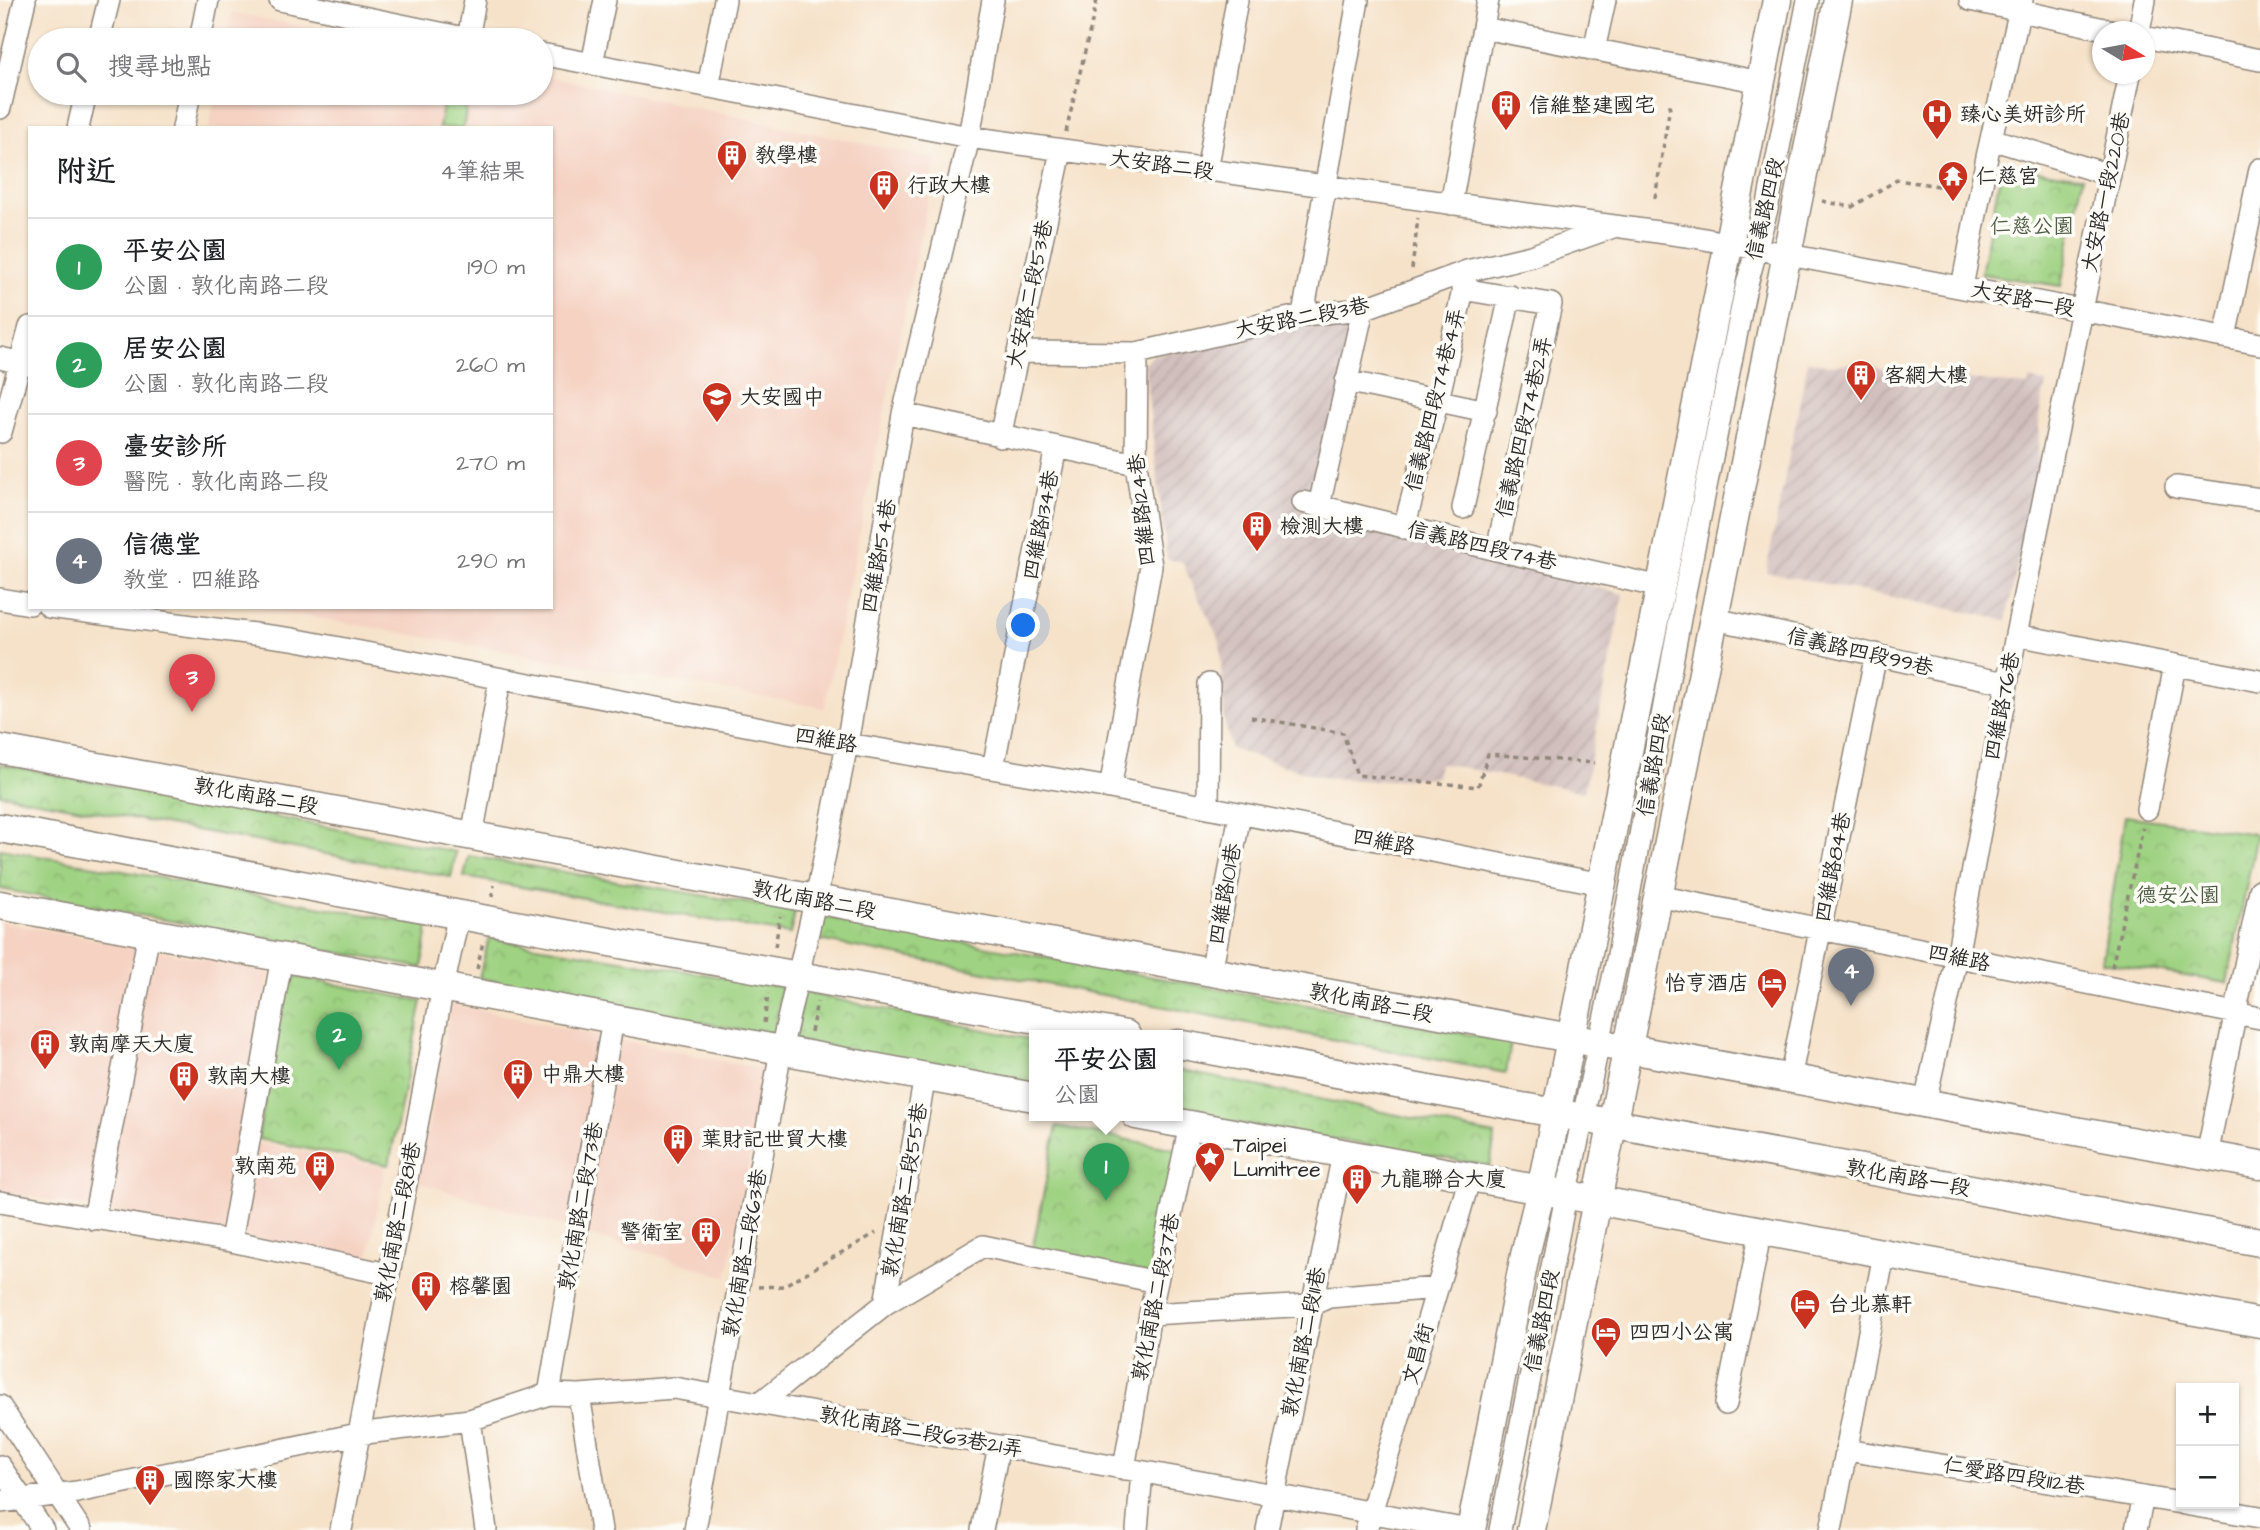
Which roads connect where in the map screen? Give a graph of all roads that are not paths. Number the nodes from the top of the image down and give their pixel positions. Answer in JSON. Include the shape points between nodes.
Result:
{"nodes":[{"id":1,"x":25,"y":0,"type":"edge"},
{"id":2,"x":109,"y":0,"type":"edge"},
{"id":3,"x":208,"y":0,"type":"edge"},
{"id":4,"x":280,"y":0,"type":"edge"},
{"id":5,"x":475,"y":0,"type":"edge"},
{"id":6,"x":606,"y":0,"type":"edge"},
{"id":7,"x":725,"y":0,"type":"edge"},
{"id":8,"x":993,"y":0,"type":"edge"},
{"id":9,"x":1237,"y":0,"type":"edge"},
{"id":10,"x":1358,"y":0,"type":"edge"},
{"id":11,"x":1488,"y":0,"type":"edge"},
{"id":12,"x":1605,"y":0,"type":"edge"},
{"id":13,"x":1777,"y":0,"type":"edge"},
{"id":14,"x":1808,"y":0,"type":"edge"},
{"id":15,"x":1838,"y":0,"type":"edge"},
{"id":16,"x":1970,"y":0,"type":"edge"},
{"id":17,"x":2145,"y":0,"type":"edge"},
{"id":18,"x":2021,"y":5,"type":"edge"},
{"id":19,"x":338,"y":6,"type":"edge"},
{"id":20,"x":2141,"y":21,"type":"edge"},
{"id":21,"x":2092,"y":25,"type":"edge"},
{"id":22,"x":102,"y":28,"type":"edge"},
{"id":23,"x":202,"y":28,"type":"edge"},
{"id":24,"x":424,"y":28,"type":"edge"},
{"id":25,"x":472,"y":28,"type":"edge"},
{"id":26,"x":1483,"y":28,"type":"junction"},
{"id":27,"x":2155,"y":39,"type":"edge"},
{"id":28,"x":1594,"y":50,"type":"junction"},
{"id":29,"x":553,"y":56,"type":"edge"},
{"id":30,"x":2260,"y":60,"type":"edge"},
{"id":31,"x":592,"y":64,"type":"junction"},
{"id":32,"x":1761,"y":82,"type":"junction"},
{"id":33,"x":2128,"y":84,"type":"edge"},
{"id":34,"x":708,"y":88,"type":"junction"},
{"id":35,"x":83,"y":105,"type":"edge"},
{"id":36,"x":188,"y":105,"type":"edge"},
{"id":37,"x":0,"y":108,"type":"edge"},
{"id":38,"x":78,"y":126,"type":"edge"},
{"id":39,"x":183,"y":126,"type":"edge"},
{"id":40,"x":969,"y":137,"type":"junction"},
{"id":41,"x":1991,"y":139,"type":"junction"},
{"id":42,"x":1060,"y":151,"type":"junction"},
{"id":43,"x":2260,"y":169,"type":"edge"},
{"id":44,"x":1207,"y":171,"type":"junction"},
{"id":45,"x":2109,"y":175,"type":"junction"},
{"id":46,"x":1325,"y":187,"type":"junction"},
{"id":47,"x":1451,"y":204,"type":"junction"},
{"id":48,"x":1618,"y":225,"type":"junction"},
{"id":49,"x":1729,"y":243,"type":"junction"},
{"id":50,"x":1756,"y":248,"type":"junction"},
{"id":51,"x":1787,"y":254,"type":"junction"},
{"id":52,"x":1465,"y":280,"type":"junction"},
{"id":53,"x":1962,"y":287,"type":"junction"},
{"id":54,"x":1510,"y":296,"type":"junction"},
{"id":55,"x":1363,"y":309,"type":"junction"},
{"id":56,"x":2082,"y":310,"type":"junction"},
{"id":57,"x":1303,"y":315,"type":"junction"},
{"id":58,"x":2225,"y":337,"type":"junction"},
{"id":59,"x":28,"y":342,"type":"edge"},
{"id":60,"x":2260,"y":344,"type":"edge"},
{"id":61,"x":1018,"y":352,"type":"junction"},
{"id":62,"x":1137,"y":353,"type":"junction"},
{"id":63,"x":0,"y":358,"type":"edge"},
{"id":64,"x":25,"y":364,"type":"edge"},
{"id":65,"x":1346,"y":381,"type":"junction"},
{"id":66,"x":1438,"y":400,"type":"junction"},
{"id":67,"x":1486,"y":411,"type":"junction"},
{"id":68,"x":903,"y":414,"type":"junction"},
{"id":69,"x":1,"y":432,"type":"edge"},
{"id":70,"x":1000,"y":437,"type":"junction"},
{"id":71,"x":1056,"y":447,"type":"junction"},
{"id":72,"x":1136,"y":464,"type":"junction"},
{"id":73,"x":2176,"y":487,"type":"dead end"},
{"id":74,"x":2260,"y":499,"type":"edge"},
{"id":75,"x":1463,"y":508,"type":"dead end"},
{"id":76,"x":1404,"y":528,"type":"junction"},
{"id":77,"x":1497,"y":550,"type":"junction"},
{"id":78,"x":1661,"y":587,"type":"junction"},
{"id":79,"x":0,"y":599,"type":"edge"},
{"id":80,"x":28,"y":604,"type":"edge"},
{"id":81,"x":85,"y":610,"type":"edge"},
{"id":82,"x":1714,"y":619,"type":"junction"},
{"id":83,"x":2015,"y":635,"type":"junction"},
{"id":84,"x":1876,"y":654,"type":"junction"},
{"id":85,"x":2175,"y":665,"type":"junction"},
{"id":86,"x":500,"y":680,"type":"junction"},
{"id":87,"x":2260,"y":681,"type":"edge"},
{"id":88,"x":2006,"y":683,"type":"junction"},
{"id":89,"x":1209,"y":684,"type":"dead end"},
{"id":90,"x":847,"y":744,"type":"junction"},
{"id":91,"x":0,"y":749,"type":"edge"},
{"id":92,"x":993,"y":768,"type":"junction"},
{"id":93,"x":1110,"y":788,"type":"junction"},
{"id":94,"x":1208,"y":807,"type":"junction"},
{"id":95,"x":2147,"y":808,"type":"road end"},
{"id":96,"x":1240,"y":814,"type":"junction"},
{"id":97,"x":0,"y":828,"type":"edge"},
{"id":98,"x":472,"y":836,"type":"junction"},
{"id":99,"x":1602,"y":884,"type":"junction"},
{"id":100,"x":2260,"y":890,"type":"edge"},
{"id":101,"x":1658,"y":896,"type":"junction"},
{"id":102,"x":814,"y":900,"type":"junction"},
{"id":103,"x":0,"y":905,"type":"edge"},
{"id":104,"x":459,"y":914,"type":"junction"},
{"id":105,"x":1820,"y":930,"type":"junction"},
{"id":106,"x":149,"y":933,"type":"junction"},
{"id":107,"x":282,"y":957,"type":"junction"},
{"id":108,"x":1957,"y":957,"type":"junction"},
{"id":109,"x":1211,"y":973,"type":"junction"},
{"id":110,"x":796,"y":976,"type":"junction"},
{"id":111,"x":443,"y":987,"type":"junction"},
{"id":112,"x":2235,"y":1013,"type":"junction"},
{"id":113,"x":613,"y":1018,"type":"junction"},
{"id":114,"x":2260,"y":1018,"type":"edge"},
{"id":115,"x":1098,"y":1030,"type":"edge"},
{"id":116,"x":1571,"y":1040,"type":"junction"},
{"id":117,"x":1183,"y":1045,"type":"edge"},
{"id":118,"x":1600,"y":1045,"type":"junction"},
{"id":119,"x":781,"y":1050,"type":"junction"},
{"id":120,"x":1628,"y":1050,"type":"junction"},
{"id":121,"x":925,"y":1076,"type":"junction"},
{"id":122,"x":1790,"y":1079,"type":"junction"},
{"id":123,"x":1029,"y":1096,"type":"edge"},
{"id":124,"x":1925,"y":1103,"type":"junction"},
{"id":125,"x":1556,"y":1112,"type":"junction"},
{"id":126,"x":1584,"y":1117,"type":"junction"},
{"id":127,"x":1168,"y":1121,"type":"edge"},
{"id":128,"x":1612,"y":1123,"type":"junction"},
{"id":129,"x":1190,"y":1125,"type":"junction"},
{"id":130,"x":1343,"y":1154,"type":"junction"},
{"id":131,"x":2207,"y":1156,"type":"junction"},
{"id":132,"x":2260,"y":1165,"type":"edge"},
{"id":133,"x":1470,"y":1177,"type":"junction"},
{"id":134,"x":1554,"y":1193,"type":"junction"},
{"id":135,"x":1597,"y":1201,"type":"junction"},
{"id":136,"x":0,"y":1202,"type":"edge"},
{"id":137,"x":94,"y":1219,"type":"junction"},
{"id":138,"x":1761,"y":1230,"type":"junction"},
{"id":139,"x":231,"y":1241,"type":"junction"},
{"id":140,"x":2260,"y":1242,"type":"edge"},
{"id":141,"x":1884,"y":1254,"type":"junction"},
{"id":142,"x":388,"y":1274,"type":"junction"},
{"id":143,"x":1157,"y":1282,"type":"junction"},
{"id":144,"x":1437,"y":1288,"type":"junction"},
{"id":145,"x":885,"y":1304,"type":"junction"},
{"id":146,"x":1311,"y":1306,"type":"junction"},
{"id":147,"x":1150,"y":1314,"type":"junction"},
{"id":148,"x":2260,"y":1323,"type":"edge"},
{"id":149,"x":549,"y":1394,"type":"junction"},
{"id":150,"x":579,"y":1395,"type":"junction"},
{"id":151,"x":719,"y":1396,"type":"junction"},
{"id":152,"x":760,"y":1403,"type":"junction"},
{"id":153,"x":1726,"y":1404,"type":"dead end"},
{"id":154,"x":0,"y":1406,"type":"edge"},
{"id":155,"x":470,"y":1420,"type":"junction"},
{"id":156,"x":359,"y":1434,"type":"junction"},
{"id":157,"x":999,"y":1446,"type":"junction"},
{"id":158,"x":1846,"y":1450,"type":"junction"},
{"id":159,"x":0,"y":1466,"type":"edge"},
{"id":160,"x":1133,"y":1470,"type":"junction"},
{"id":161,"x":56,"y":1494,"type":"junction"},
{"id":162,"x":1274,"y":1494,"type":"junction"},
{"id":163,"x":2143,"y":1497,"type":"junction"},
{"id":164,"x":23,"y":1499,"type":"junction"},
{"id":165,"x":0,"y":1502,"type":"edge"},
{"id":166,"x":2176,"y":1503,"type":"edge"},
{"id":167,"x":2213,"y":1509,"type":"edge"},
{"id":168,"x":2260,"y":1517,"type":"edge"},
{"id":169,"x":1369,"y":1521,"type":"edge"},
{"id":170,"x":43,"y":1530,"type":"edge"},
{"id":171,"x":80,"y":1530,"type":"edge"},
{"id":172,"x":341,"y":1530,"type":"edge"},
{"id":173,"x":486,"y":1530,"type":"edge"},
{"id":174,"x":601,"y":1530,"type":"edge"},
{"id":175,"x":695,"y":1530,"type":"edge"},
{"id":176,"x":982,"y":1530,"type":"edge"},
{"id":177,"x":1137,"y":1530,"type":"edge"},
{"id":178,"x":1267,"y":1530,"type":"edge"},
{"id":179,"x":1470,"y":1530,"type":"edge"},
{"id":180,"x":1500,"y":1530,"type":"edge"},
{"id":181,"x":1531,"y":1530,"type":"edge"},
{"id":182,"x":1831,"y":1530,"type":"edge"},
{"id":183,"x":2136,"y":1530,"type":"edge"}],
"edges":[{"from":1,"to":37,"type":"street"},
{"from":2,"to":22,"type":"street"},
{"from":3,"to":23,"type":"street"},
{"from":4,"to":19,"type":"street"},
{"from":5,"to":25,"type":"street"},
{"from":6,"to":31,"type":"street"},
{"from":7,"to":34,"type":"street"},
{"from":8,"to":40,"type":"street","name":"四維路154巷"},
{"from":9,"to":44,"type":"street"},
{"from":10,"to":46,"type":"street"},
{"from":11,"to":26,"type":"street"},
{"from":12,"to":28,"type":"street"},
{"from":13,"to":32,"type":"main road","name":"信義路四段"},
{"from":14,"to":50,"type":"street","name":"信義路四段"},
{"from":15,"to":51,"type":"main road","name":"信義路四段"},
{"from":16,"to":18,"type":"street"},
{"from":17,"to":20,"type":"street"},
{"from":18,"to":21,"type":"street"},
{"from":18,"to":41,"type":"street"},
{"from":19,"to":24,"type":"street"},
{"from":26,"to":28,"type":"street"},
{"from":26,"to":47,"type":"street"},
{"from":27,"to":30,"type":"street"},
{"from":28,"to":32,"type":"street"},
{"from":29,"to":31,"type":"street","name":"大安路二段"},
{"from":31,"to":34,"type":"street","name":"大安路二段"},
{"from":32,"to":49,"type":"main road","name":"信義路四段"},
{"from":33,"to":45,"type":"street","name":"大安路一段220巷"},
{"from":34,"to":40,"type":"street","name":"大安路二段"},
{"from":35,"to":38,"type":"street"},
{"from":36,"to":39,"type":"street"},
{"from":40,"to":42,"type":"street","name":"大安路二段"},
{"from":40,"to":68,"type":"street","name":"四維路154巷"},
{"from":41,"to":45,"type":"street"},
{"from":41,"to":53,"type":"street"},
{"from":42,"to":44,"type":"street","name":"大安路二段"},
{"from":42,"to":61,"type":"street","name":"大安路二段53巷"},
{"from":43,"to":58,"type":"street"},
{"from":44,"to":46,"type":"street","name":"大安路二段"},
{"from":45,"to":56,"type":"street","name":"大安路一段220巷"},
{"from":46,"to":47,"type":"street","name":"大安路二段"},
{"from":46,"to":57,"type":"street"},
{"from":47,"to":48,"type":"street","name":"大安路二段"},
{"from":48,"to":49,"type":"street","name":"大安路二段"},
{"from":48,"to":52,"type":"street","name":"大安路二段3巷"},
{"from":49,"to":50,"type":"street","name":"大安路二段"},
{"from":49,"to":78,"type":"main road","name":"信義路四段"},
{"from":50,"to":51,"type":"street","name":"大安路二段"},
{"from":50,"to":118,"type":"street","name":"信義路四段"},
{"from":51,"to":53,"type":"street","name":"大安路一段"},
{"from":51,"to":82,"type":"main road","name":"信義路四段"},
{"from":52,"to":54,"type":"street"},
{"from":52,"to":55,"type":"street","name":"大安路二段3巷"},
{"from":52,"to":66,"type":"street","name":"信義路四段74巷4弄"},
{"from":53,"to":56,"type":"street","name":"大安路一段"},
{"from":54,"to":67,"type":"street"},
{"from":54,"to":77,"type":"street","name":"信義路四段74巷2弄","via":[[1551,304]]},
{"from":55,"to":57,"type":"street","name":"大安路二段3巷"},
{"from":55,"to":65,"type":"street"},
{"from":56,"to":58,"type":"street","name":"大安路一段"},
{"from":56,"to":83,"type":"street","name":"四維路76巷"},
{"from":57,"to":62,"type":"street","name":"大安路二段3巷"},
{"from":58,"to":60,"type":"street","name":"大安路一段"},
{"from":59,"to":64,"type":"street"},
{"from":61,"to":62,"type":"street","name":"大安路二段3巷"},
{"from":61,"to":70,"type":"street","name":"大安路二段53巷"},
{"from":62,"to":72,"type":"street","name":"四維路124巷"},
{"from":63,"to":64,"type":"street"},
{"from":64,"to":69,"type":"street"},
{"from":65,"to":66,"type":"street"},
{"from":65,"to":76,"type":"street","name":"信義路四段74巷","via":[[1311,504]]},
{"from":66,"to":67,"type":"street"},
{"from":66,"to":76,"type":"street","name":"信義路四段74巷4弄"},
{"from":67,"to":75,"type":"street"},
{"from":68,"to":70,"type":"street"},
{"from":68,"to":90,"type":"street","name":"四維路154巷"},
{"from":70,"to":71,"type":"street"},
{"from":71,"to":72,"type":"street"},
{"from":71,"to":92,"type":"street","name":"四維路134巷"},
{"from":72,"to":93,"type":"street","name":"四維路124巷","via":[[1151,566]]},
{"from":73,"to":74,"type":"street"},
{"from":76,"to":77,"type":"street","name":"信義路四段74巷"},
{"from":77,"to":78,"type":"street","name":"信義路四段74巷"},
{"from":78,"to":99,"type":"main road","name":"信義路四段"},
{"from":79,"to":80,"type":"street"},
{"from":81,"to":86,"type":"street","name":"四維路","via":[[292,639]]},
{"from":82,"to":84,"type":"street","name":"信義路四段99巷"},
{"from":82,"to":101,"type":"main road","name":"信義路四段"},
{"from":83,"to":85,"type":"street"},
{"from":83,"to":88,"type":"street","name":"四維路76巷"},
{"from":84,"to":88,"type":"street","name":"信義路四段99巷"},
{"from":84,"to":105,"type":"street","name":"四維路84巷"},
{"from":85,"to":87,"type":"street"},
{"from":85,"to":95,"type":"street"},
{"from":86,"to":90,"type":"street","name":"四維路"},
{"from":86,"to":98,"type":"street"},
{"from":88,"to":108,"type":"street","name":"四維路76巷"},
{"from":89,"to":94,"type":"street"},
{"from":90,"to":92,"type":"street","name":"四維路"},
{"from":90,"to":102,"type":"street","name":"四維路154巷"},
{"from":91,"to":98,"type":"main road","name":"敦化南路二段"},
{"from":92,"to":93,"type":"street","name":"四維路"},
{"from":93,"to":94,"type":"street","name":"四維路"},
{"from":94,"to":96,"type":"street","name":"四維路"},
{"from":96,"to":99,"type":"street","name":"四維路"},
{"from":96,"to":109,"type":"street","name":"四維路101巷"},
{"from":97,"to":104,"type":"main road"},
{"from":98,"to":102,"type":"main road","name":"敦化南路二段"},
{"from":99,"to":116,"type":"main road","name":"信義路四段"},
{"from":100,"to":112,"type":"street"},
{"from":101,"to":105,"type":"street","name":"四維路"},
{"from":101,"to":120,"type":"main road","name":"信義路四段"},
{"from":102,"to":109,"type":"main road","name":"敦化南路二段"},
{"from":102,"to":110,"type":"street","name":"四維路154巷"},
{"from":103,"to":106,"type":"main road"},
{"from":104,"to":110,"type":"main road"},
{"from":104,"to":111,"type":"street","name":"敦化南路二段81巷"},
{"from":105,"to":108,"type":"street","name":"四維路"},
{"from":105,"to":122,"type":"street","name":"四維路84巷"},
{"from":106,"to":107,"type":"main road"},
{"from":106,"to":137,"type":"street"},
{"from":107,"to":111,"type":"main road"},
{"from":107,"to":139,"type":"street"},
{"from":108,"to":112,"type":"street","name":"四維路"},
{"from":108,"to":124,"type":"street","name":"四維路76巷"},
{"from":109,"to":116,"type":"main road","name":"敦化南路二段"},
{"from":110,"to":115,"type":"main road"},
{"from":110,"to":119,"type":"street","name":"敦化南路二段63巷"},
{"from":111,"to":113,"type":"main road"},
{"from":111,"to":142,"type":"street","name":"敦化南路二段81巷"},
{"from":112,"to":114,"type":"street","name":"四維路"},
{"from":112,"to":131,"type":"street"},
{"from":113,"to":119,"type":"main road"},
{"from":113,"to":149,"type":"street","name":"敦化南路二段73巷"},
{"from":116,"to":118,"type":"main road","name":"敦化南路二段"},
{"from":116,"to":125,"type":"main road","name":"信義路四段"},
{"from":117,"to":125,"type":"main road"},
{"from":118,"to":120,"type":"main road","name":"敦化南路二段"},
{"from":118,"to":126,"type":"street","name":"信義路四段"},
{"from":119,"to":121,"type":"main road"},
{"from":119,"to":151,"type":"street","name":"敦化南路二段63巷"},
{"from":120,"to":122,"type":"main road"},
{"from":120,"to":128,"type":"main road","name":"信義路四段"},
{"from":121,"to":123,"type":"main road"},
{"from":121,"to":145,"type":"street","name":"敦化南路二段55巷"},
{"from":122,"to":124,"type":"main road"},
{"from":124,"to":131,"type":"main road"},
{"from":125,"to":126,"type":"main road","name":"敦化南路一段"},
{"from":125,"to":134,"type":"main road","name":"信義路四段"},
{"from":126,"to":128,"type":"main road","name":"敦化南路一段"},
{"from":126,"to":134,"type":"street","name":"信義路四段"},
{"from":127,"to":129,"type":"main road"},
{"from":128,"to":135,"type":"main road","name":"信義路四段"},
{"from":128,"to":140,"type":"main road","name":"敦化南路一段"},
{"from":129,"to":130,"type":"main road"},
{"from":129,"to":143,"type":"street","name":"敦化南路二段37巷"},
{"from":130,"to":133,"type":"main road"},
{"from":130,"to":146,"type":"street","name":"敦化南路二段11巷"},
{"from":131,"to":132,"type":"main road"},
{"from":133,"to":134,"type":"main road"},
{"from":133,"to":144,"type":"street","name":"文昌街"},
{"from":134,"to":135,"type":"main road"},
{"from":134,"to":179,"type":"main road","name":"信義路四段","via":[[1525,1255]]},
{"from":134,"to":180,"type":"street","name":"信義路四段"},
{"from":135,"to":138,"type":"main road"},
{"from":135,"to":181,"type":"main road","name":"信義路四段"},
{"from":136,"to":137,"type":"street"},
{"from":137,"to":139,"type":"street"},
{"from":138,"to":141,"type":"main road"},
{"from":138,"to":153,"type":"street"},
{"from":139,"to":142,"type":"street"},
{"from":141,"to":148,"type":"main road"},
{"from":141,"to":158,"type":"street"},
{"from":142,"to":156,"type":"street","name":"敦化南路二段81巷"},
{"from":143,"to":145,"type":"street","via":[[983,1246]]},
{"from":143,"to":147,"type":"street","name":"敦化南路二段37巷"},
{"from":144,"to":146,"type":"street","via":[[1329,1297]]},
{"from":144,"to":169,"type":"street","name":"文昌街"},
{"from":145,"to":152,"type":"street"},
{"from":146,"to":147,"type":"street"},
{"from":146,"to":162,"type":"street","name":"敦化南路二段11巷"},
{"from":147,"to":160,"type":"street","name":"敦化南路二段37巷"},
{"from":149,"to":150,"type":"street","name":"敦化南路二段63巷21弄"},
{"from":149,"to":155,"type":"street"},
{"from":150,"to":151,"type":"street","name":"敦化南路二段63巷21弄","via":[[674,1388]]},
{"from":150,"to":174,"type":"street"},
{"from":151,"to":152,"type":"street","name":"敦化南路二段63巷21弄"},
{"from":151,"to":175,"type":"street","name":"敦化南路二段63巷"},
{"from":152,"to":157,"type":"street","name":"敦化南路二段63巷21弄"},
{"from":154,"to":161,"type":"street"},
{"from":155,"to":156,"type":"street"},
{"from":155,"to":173,"type":"street"},
{"from":156,"to":161,"type":"street"},
{"from":156,"to":172,"type":"street","name":"敦化南路二段81巷"},
{"from":157,"to":160,"type":"street","name":"敦化南路二段63巷21弄"},
{"from":157,"to":176,"type":"street"},
{"from":158,"to":163,"type":"street","name":"仁愛路四段112巷"},
{"from":158,"to":182,"type":"street"},
{"from":159,"to":164,"type":"street"},
{"from":160,"to":162,"type":"street","name":"敦化南路二段63巷21弄"},
{"from":160,"to":177,"type":"street","name":"敦化南路二段37巷"},
{"from":161,"to":164,"type":"street"},
{"from":161,"to":171,"type":"street"},
{"from":162,"to":169,"type":"street","name":"敦化南路二段63巷21弄"},
{"from":162,"to":178,"type":"street","name":"敦化南路二段11巷"},
{"from":163,"to":166,"type":"street","name":"仁愛路四段112巷"},
{"from":163,"to":183,"type":"street"},
{"from":164,"to":165,"type":"street"},
{"from":164,"to":170,"type":"street"},
{"from":167,"to":168,"type":"street","name":"仁愛路四段112巷"},
{"from":169,"to":179,"type":"street","name":"敦化南路二段63巷21弄"}]}
